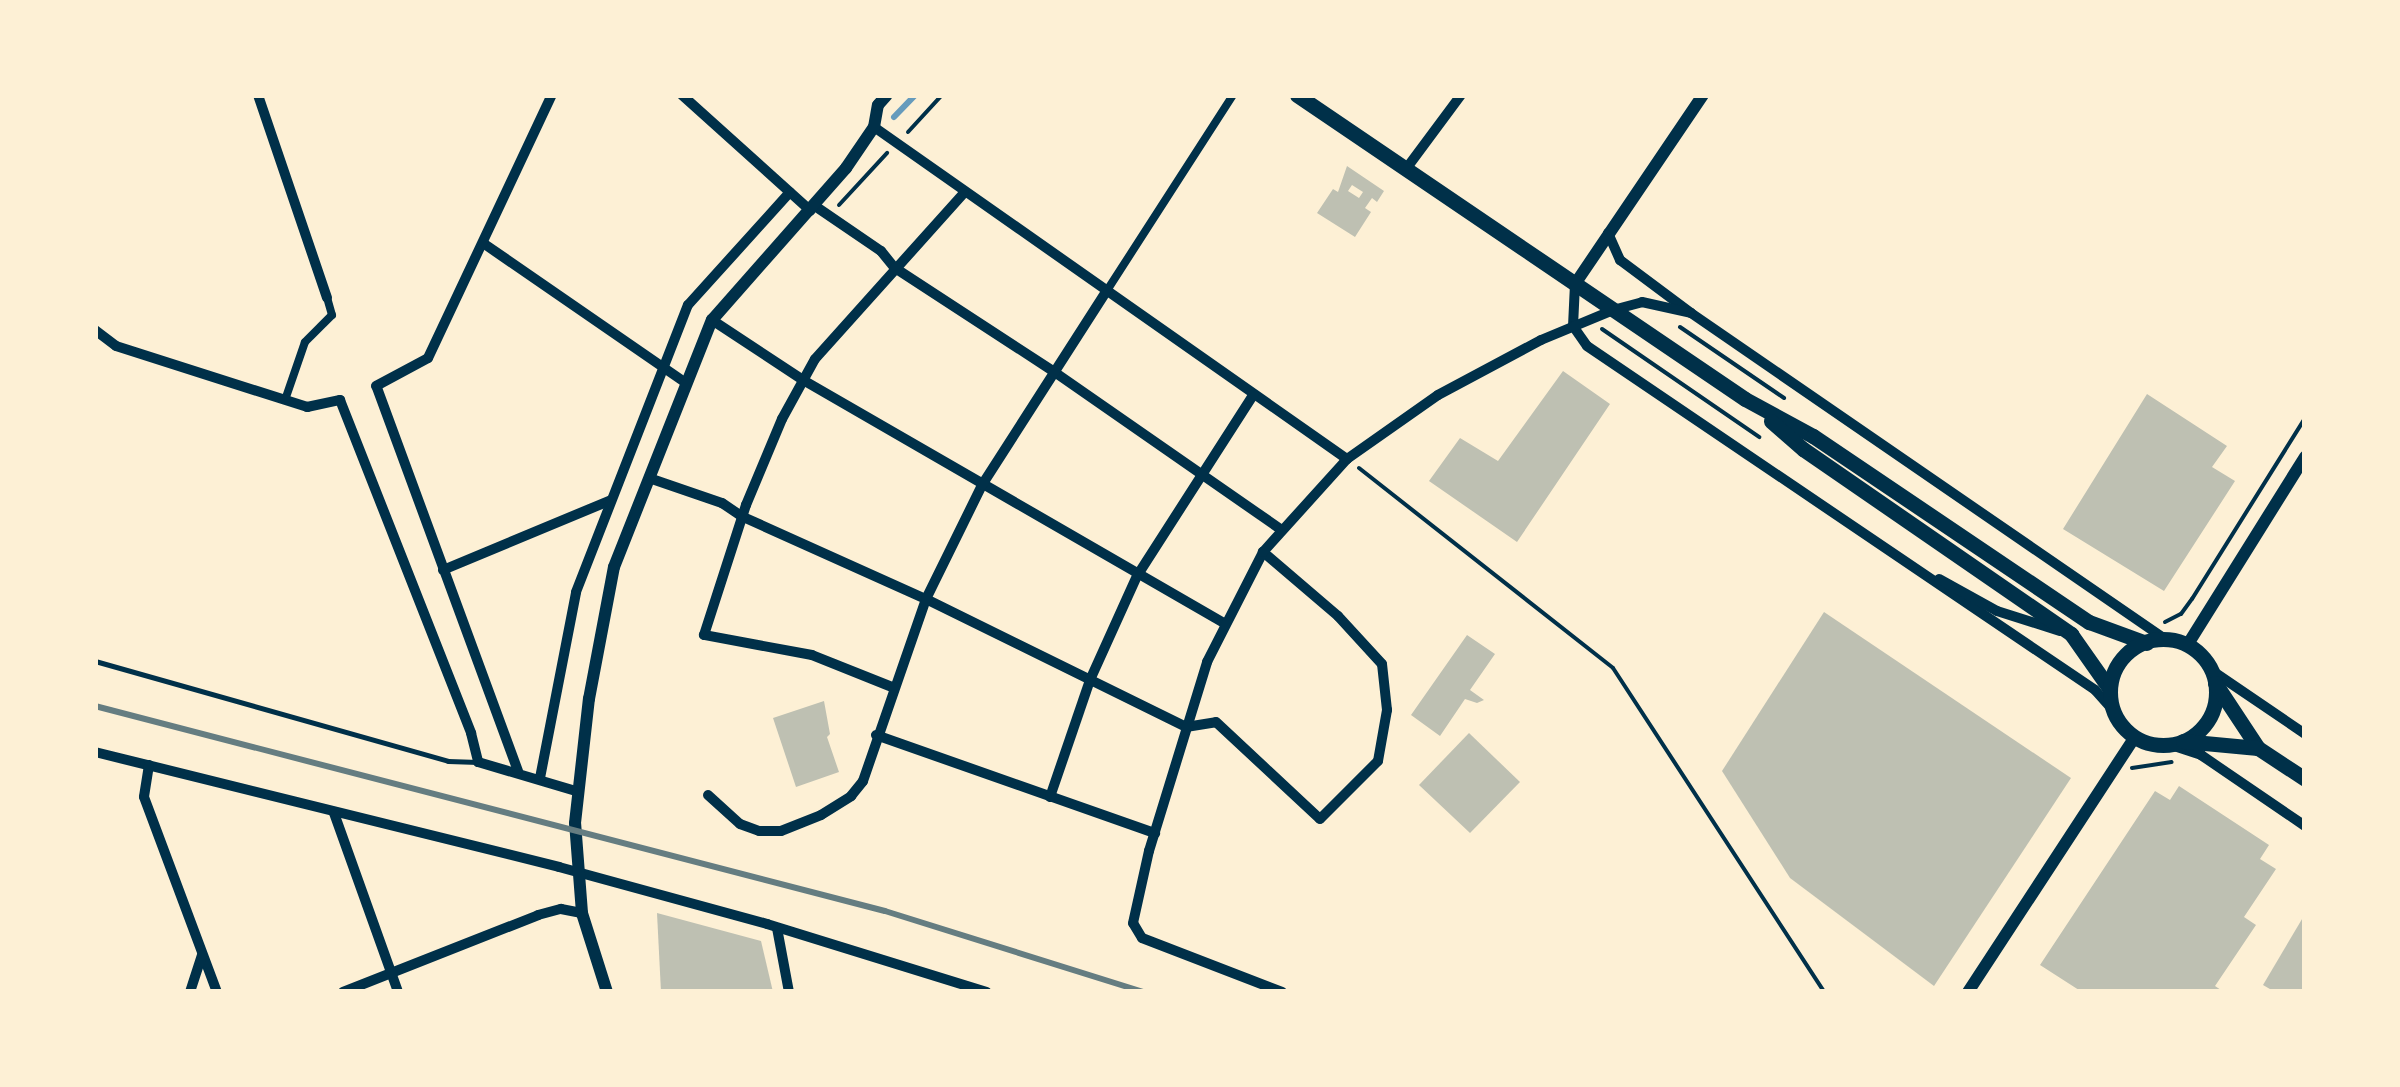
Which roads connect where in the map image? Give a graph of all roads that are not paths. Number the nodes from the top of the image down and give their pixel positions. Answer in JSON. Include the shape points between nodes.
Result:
{"nodes":[{"id":1,"x":258,"y":95,"type":"edge"},
{"id":2,"x":552,"y":95,"type":"edge"},
{"id":3,"x":682,"y":95,"type":"edge"},
{"id":4,"x":887,"y":95,"type":"edge"},
{"id":5,"x":1233,"y":95,"type":"edge"},
{"id":6,"x":1297,"y":95,"type":"edge"},
{"id":7,"x":1460,"y":95,"type":"edge"},
{"id":8,"x":1704,"y":95,"type":"edge"},
{"id":9,"x":874,"y":128,"type":"junction"},
{"id":10,"x":1406,"y":169,"type":"junction"},
{"id":11,"x":790,"y":192,"type":"junction"},
{"id":12,"x":964,"y":193,"type":"junction"},
{"id":13,"x":813,"y":208,"type":"junction"},
{"id":14,"x":1608,"y":233,"type":"junction"},
{"id":15,"x":482,"y":244,"type":"junction"},
{"id":16,"x":895,"y":268,"type":"junction"},
{"id":17,"x":1575,"y":284,"type":"junction"},
{"id":18,"x":1106,"y":292,"type":"junction"},
{"id":19,"x":328,"y":298,"type":"joint"},
{"id":20,"x":1613,"y":310,"type":"junction"},
{"id":21,"x":1691,"y":313,"type":"junction"},
{"id":22,"x":712,"y":320,"type":"junction"},
{"id":23,"x":1573,"y":326,"type":"junction"},
{"id":24,"x":95,"y":330,"type":"edge"},
{"id":25,"x":662,"y":368,"type":"junction"},
{"id":26,"x":1053,"y":371,"type":"junction"},
{"id":27,"x":803,"y":380,"type":"junction"},
{"id":28,"x":686,"y":382,"type":"junction"},
{"id":29,"x":1254,"y":394,"type":"junction"},
{"id":30,"x":1745,"y":399,"type":"junction"},
{"id":31,"x":285,"y":400,"type":"junction"},
{"id":32,"x":2305,"y":457,"type":"edge"},
{"id":33,"x":1346,"y":459,"type":"junction"},
{"id":34,"x":1200,"y":473,"type":"junction"},
{"id":35,"x":649,"y":478,"type":"junction"},
{"id":36,"x":982,"y":486,"type":"junction"},
{"id":37,"x":611,"y":500,"type":"junction"},
{"id":38,"x":742,"y":516,"type":"junction"},
{"id":39,"x":1280,"y":529,"type":"junction"},
{"id":40,"x":1264,"y":552,"type":"junction"},
{"id":41,"x":444,"y":570,"type":"junction"},
{"id":42,"x":1919,"y":572,"type":"junction"},
{"id":43,"x":1137,"y":576,"type":"junction"},
{"id":44,"x":926,"y":599,"type":"junction"},
{"id":45,"x":1224,"y":623,"type":"junction"},
{"id":46,"x":2071,"y":634,"type":"junction"},
{"id":47,"x":2162,"y":638,"type":"junction"},
{"id":48,"x":2146,"y":642,"type":"junction"},
{"id":49,"x":2188,"y":644,"type":"junction"},
{"id":50,"x":95,"y":661,"type":"edge"},
{"id":51,"x":2213,"y":676,"type":"junction"},
{"id":52,"x":1090,"y":680,"type":"junction"},
{"id":53,"x":892,"y":687,"type":"junction"},
{"id":54,"x":2109,"y":688,"type":"junction"},
{"id":55,"x":2113,"y":710,"type":"junction"},
{"id":56,"x":1186,"y":727,"type":"junction"},
{"id":57,"x":2305,"y":734,"type":"edge"},
{"id":58,"x":876,"y":735,"type":"junction"},
{"id":59,"x":2134,"y":738,"type":"junction"},
{"id":60,"x":2177,"y":743,"type":"junction"},
{"id":61,"x":2258,"y":748,"type":"junction"},
{"id":62,"x":95,"y":752,"type":"edge"},
{"id":63,"x":478,"y":762,"type":"junction"},
{"id":64,"x":150,"y":766,"type":"junction"},
{"id":65,"x":518,"y":771,"type":"junction"},
{"id":66,"x":540,"y":778,"type":"junction"},
{"id":67,"x":2305,"y":779,"type":"edge"},
{"id":68,"x":576,"y":791,"type":"junction"},
{"id":69,"x":708,"y":795,"type":"dead end"},
{"id":70,"x":1050,"y":796,"type":"junction"},
{"id":71,"x":334,"y":813,"type":"junction"},
{"id":72,"x":2305,"y":826,"type":"edge"},
{"id":73,"x":1154,"y":833,"type":"junction"},
{"id":74,"x":582,"y":913,"type":"junction"},
{"id":75,"x":777,"y":928,"type":"junction"},
{"id":76,"x":202,"y":954,"type":"junction"},
{"id":77,"x":393,"y":972,"type":"junction"},
{"id":78,"x":190,"y":992,"type":"edge"},
{"id":79,"x":217,"y":992,"type":"edge"},
{"id":80,"x":343,"y":992,"type":"edge"},
{"id":81,"x":398,"y":992,"type":"edge"},
{"id":82,"x":607,"y":992,"type":"edge"},
{"id":83,"x":789,"y":992,"type":"edge"},
{"id":84,"x":988,"y":992,"type":"edge"},
{"id":85,"x":1282,"y":992,"type":"edge"},
{"id":86,"x":1968,"y":992,"type":"edge"}],
"edges":[{"from":1,"to":19,"type":"street"},
{"from":2,"to":15,"type":"street"},
{"from":3,"to":11,"type":"street"},
{"from":4,"to":9,"type":"street"},
{"from":5,"to":18,"type":"street"},
{"from":6,"to":10,"type":"main road"},
{"from":7,"to":10,"type":"street"},
{"from":8,"to":14,"type":"street"},
{"from":9,"to":12,"type":"street"},
{"from":9,"to":13,"type":"street"},
{"from":10,"to":17,"type":"main road"},
{"from":11,"to":13,"type":"street"},
{"from":11,"to":25,"type":"street","via":[[688,305]]},
{"from":12,"to":16,"type":"street"},
{"from":12,"to":18,"type":"street"},
{"from":13,"to":16,"type":"street","via":[[881,250]]},
{"from":13,"to":22,"type":"street"},
{"from":14,"to":17,"type":"street"},
{"from":14,"to":21,"type":"street","via":[[1620,260]]},
{"from":15,"to":25,"type":"street"},
{"from":15,"to":41,"type":"street","via":[[428,358],[376,386]]},
{"from":16,"to":26,"type":"street"},
{"from":16,"to":27,"type":"street"},
{"from":17,"to":20,"type":"main road"},
{"from":17,"to":23,"type":"street"},
{"from":18,"to":26,"type":"street"},
{"from":18,"to":29,"type":"street"},
{"from":19,"to":31,"type":"street","via":[[332,315],[305,342]]},
{"from":20,"to":21,"type":"street","via":[[1642,302]]},
{"from":20,"to":23,"type":"street"},
{"from":20,"to":30,"type":"main road"},
{"from":21,"to":47,"type":"street"},
{"from":22,"to":27,"type":"street"},
{"from":22,"to":28,"type":"street"},
{"from":23,"to":33,"type":"street","via":[[1438,395]]},
{"from":23,"to":42,"type":"street","via":[[1587,346]]},
{"from":24,"to":31,"type":"street","via":[[116,346]]},
{"from":25,"to":28,"type":"street"},
{"from":25,"to":37,"type":"street"},
{"from":26,"to":34,"type":"street"},
{"from":26,"to":36,"type":"street"},
{"from":27,"to":36,"type":"street"},
{"from":27,"to":38,"type":"street"},
{"from":28,"to":35,"type":"street"},
{"from":29,"to":33,"type":"street"},
{"from":29,"to":34,"type":"street"},
{"from":30,"to":46,"type":"main road","via":[[1803,448]]},
{"from":30,"to":48,"type":"main road","via":[[1812,436],[2090,622]]},
{"from":31,"to":63,"type":"street","via":[[307,407],[340,400]]},
{"from":32,"to":49,"type":"street"},
{"from":33,"to":39,"type":"street"},
{"from":34,"to":39,"type":"street"},
{"from":34,"to":43,"type":"street"},
{"from":35,"to":38,"type":"street"},
{"from":35,"to":68,"type":"street","via":[[614,567]]},
{"from":36,"to":43,"type":"street"},
{"from":36,"to":44,"type":"street"},
{"from":37,"to":41,"type":"street"},
{"from":37,"to":66,"type":"street","via":[[576,592]]},
{"from":38,"to":44,"type":"street"},
{"from":38,"to":53,"type":"street","via":[[704,635],[812,655]]},
{"from":39,"to":40,"type":"street"},
{"from":40,"to":45,"type":"street"},
{"from":40,"to":56,"type":"street","via":[[1382,664],[1386,710],[1378,761],[1320,819],[1216,722]]},
{"from":41,"to":65,"type":"street"},
{"from":42,"to":46,"type":"street","via":[[1997,612]]},
{"from":42,"to":55,"type":"street","via":[[2095,690]]},
{"from":43,"to":45,"type":"street"},
{"from":43,"to":52,"type":"street"},
{"from":44,"to":52,"type":"street"},
{"from":44,"to":53,"type":"street"},
{"from":45,"to":56,"type":"street"},
{"from":46,"to":54,"type":"main road"},
{"from":47,"to":48,"type":"main road"},
{"from":47,"to":49,"type":"main road"},
{"from":48,"to":54,"type":"main road","via":[[2124,656]]},
{"from":49,"to":51,"type":"main road"},
{"from":50,"to":63,"type":"lane","via":[[448,761]]},
{"from":51,"to":57,"type":"street"},
{"from":51,"to":60,"type":"main road","via":[[2212,713]]},
{"from":51,"to":61,"type":"main road"},
{"from":52,"to":56,"type":"street"},
{"from":52,"to":70,"type":"street"},
{"from":53,"to":58,"type":"street"},
{"from":54,"to":55,"type":"main road"},
{"from":55,"to":59,"type":"main road"},
{"from":56,"to":73,"type":"street"},
{"from":58,"to":69,"type":"street","via":[[870,764],[850,796],[782,830],[740,824]]},
{"from":58,"to":70,"type":"street"},
{"from":59,"to":60,"type":"main road"},
{"from":59,"to":86,"type":"street"},
{"from":60,"to":61,"type":"main road"},
{"from":60,"to":72,"type":"street"},
{"from":61,"to":67,"type":"main road"},
{"from":62,"to":64,"type":"street"},
{"from":63,"to":65,"type":"street"},
{"from":64,"to":71,"type":"street"},
{"from":64,"to":76,"type":"street","via":[[144,796]]},
{"from":65,"to":66,"type":"street"},
{"from":66,"to":68,"type":"street"},
{"from":68,"to":74,"type":"street"},
{"from":70,"to":73,"type":"street"},
{"from":71,"to":75,"type":"street"},
{"from":71,"to":77,"type":"street"},
{"from":73,"to":85,"type":"street","via":[[1133,923],[1142,938]]},
{"from":74,"to":77,"type":"street","via":[[561,908],[538,915]]},
{"from":74,"to":82,"type":"street"},
{"from":75,"to":83,"type":"street"},
{"from":75,"to":84,"type":"street"},
{"from":76,"to":78,"type":"street"},
{"from":76,"to":79,"type":"street"},
{"from":77,"to":80,"type":"street"},
{"from":77,"to":81,"type":"street"}]}
